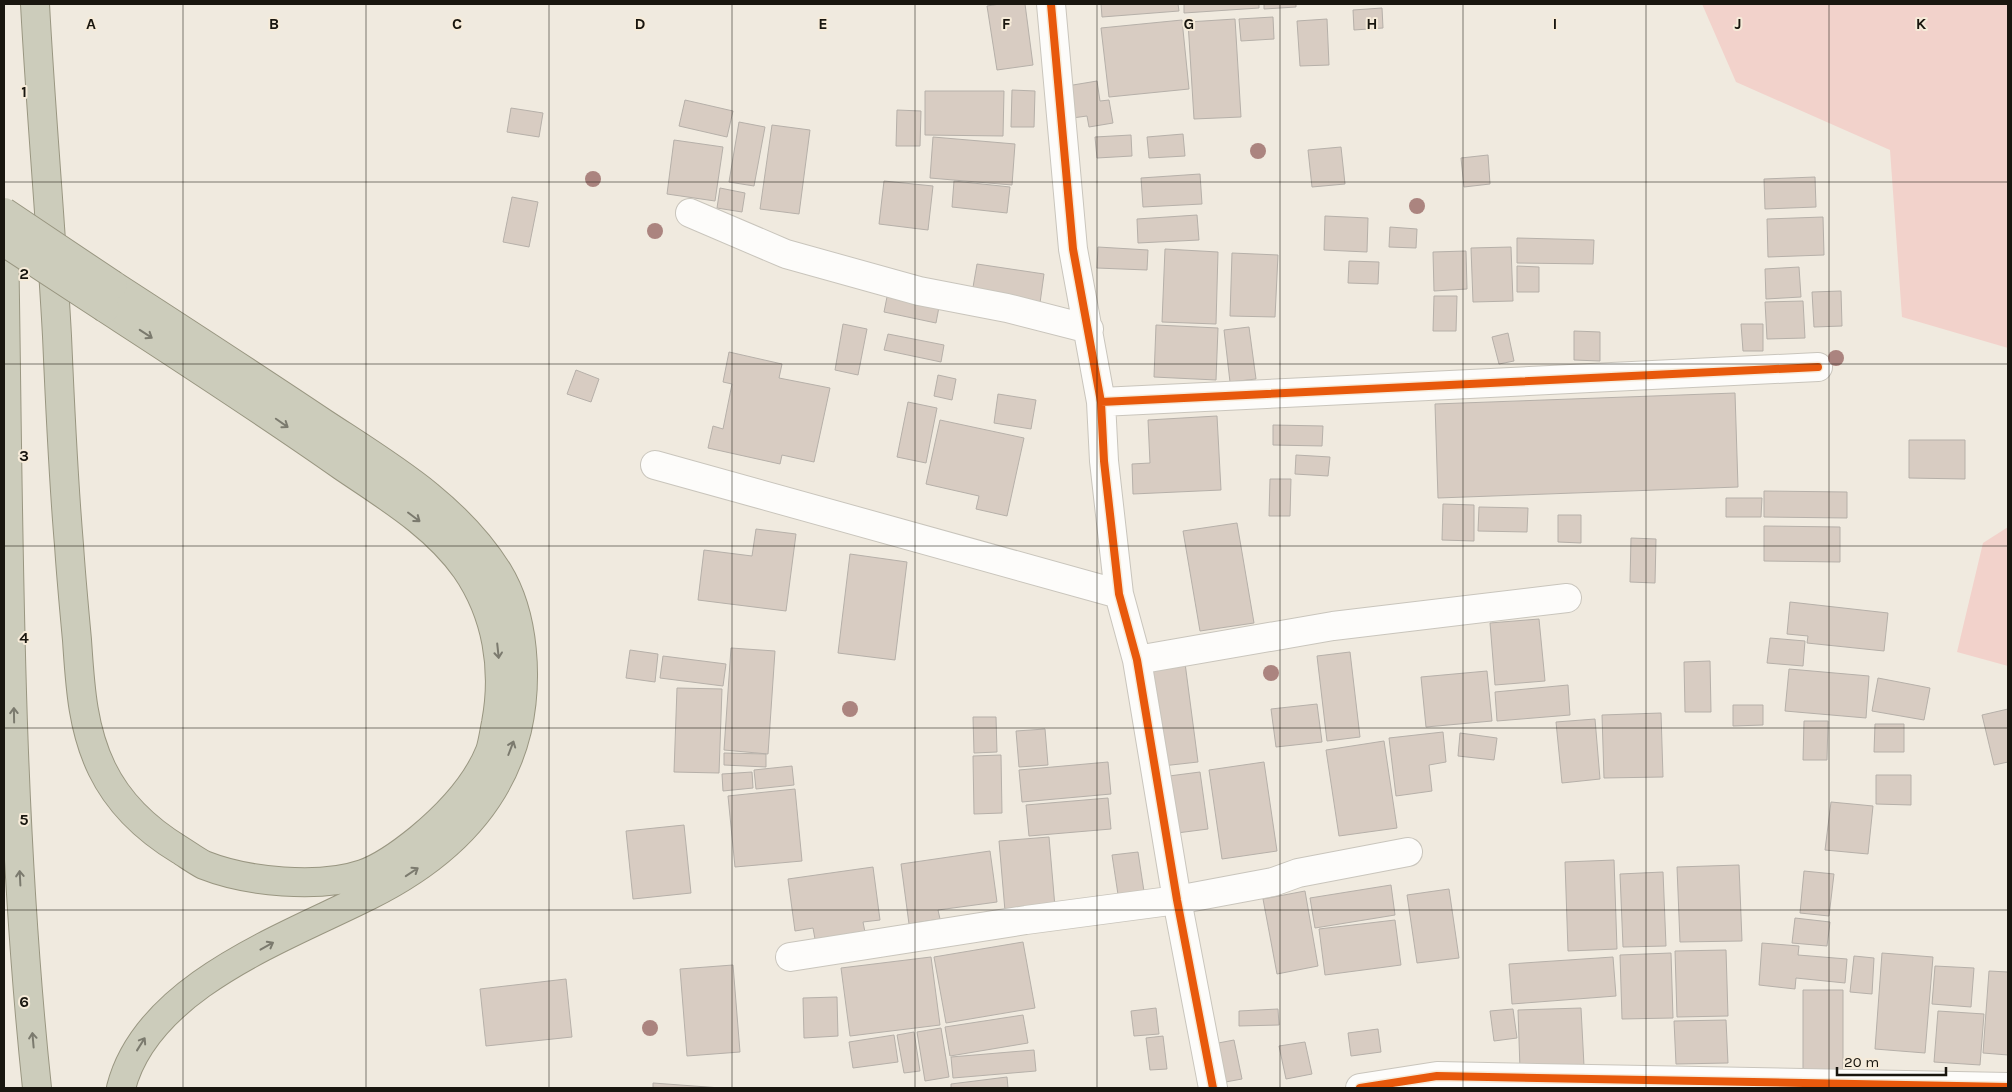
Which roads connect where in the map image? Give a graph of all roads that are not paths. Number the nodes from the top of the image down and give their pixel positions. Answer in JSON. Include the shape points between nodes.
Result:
{"nodes":[{"id":1,"x":35,"y":4,"type":"edge"},
{"id":2,"x":1051,"y":4,"type":"edge"},
{"id":3,"x":4,"y":212,"type":"edge"},
{"id":4,"x":690,"y":213,"type":"dead end"},
{"id":5,"x":4,"y":237,"type":"edge"},
{"id":6,"x":4,"y":242,"type":"edge"},
{"id":7,"x":109,"y":296,"type":"junction"},
{"id":8,"x":1088,"y":329,"type":"junction"},
{"id":9,"x":1818,"y":367,"type":"dead end"},
{"id":10,"x":1101,"y":402,"type":"junction"},
{"id":11,"x":655,"y":465,"type":"dead end"},
{"id":12,"x":1118,"y":594,"type":"junction"},
{"id":13,"x":1567,"y":598,"type":"dead end"},
{"id":14,"x":1137,"y":660,"type":"junction"},
{"id":15,"x":1408,"y":852,"type":"dead end"},
{"id":16,"x":366,"y":885,"type":"junction"},
{"id":17,"x":1177,"y":900,"type":"junction"},
{"id":18,"x":790,"y":957,"type":"dead end"},
{"id":19,"x":2008,"y":1087,"type":"edge"},
{"id":20,"x":37,"y":1088,"type":"edge"},
{"id":21,"x":121,"y":1088,"type":"edge"},
{"id":22,"x":1213,"y":1088,"type":"edge"},
{"id":23,"x":1360,"y":1088,"type":"edge"}],
"edges":[{"from":1,"to":16,"type":"highway","via":[[57,335],[61,449],[80,680],[84,719],[102,768],[121,800],[156,836],[203,864],[250,877],[295,883],[339,880]]},
{"from":2,"to":8,"type":"street","via":[[1073,250]]},
{"from":3,"to":7,"type":"highway","bridge":true},
{"from":4,"to":8,"type":"street","via":[[786,254],[919,291],[1007,308]]},
{"from":20,"to":5,"type":"highway","one_way":true,"via":[[22,922],[15,772]]},
{"from":6,"to":7,"type":"highway","bridge":true},
{"from":7,"to":16,"type":"highway","via":[[431,530],[464,566],[484,600],[496,639],[500,680],[491,749],[456,805],[433,828],[373,870]]},
{"from":8,"to":10,"type":"street"},
{"from":9,"to":10,"type":"street"},
{"from":10,"to":12,"type":"street"},
{"from":11,"to":12,"type":"street"},
{"from":12,"to":14,"type":"street"},
{"from":13,"to":14,"type":"street","via":[[1333,626]]},
{"from":14,"to":17,"type":"street"},
{"from":15,"to":17,"type":"street"},
{"from":21,"to":16,"type":"highway","one_way":true,"via":[[124,1073],[141,1042],[184,996]]},
{"from":17,"to":18,"type":"street"},
{"from":17,"to":22,"type":"street"},
{"from":19,"to":23,"type":"street","via":[[1437,1076]]}]}
